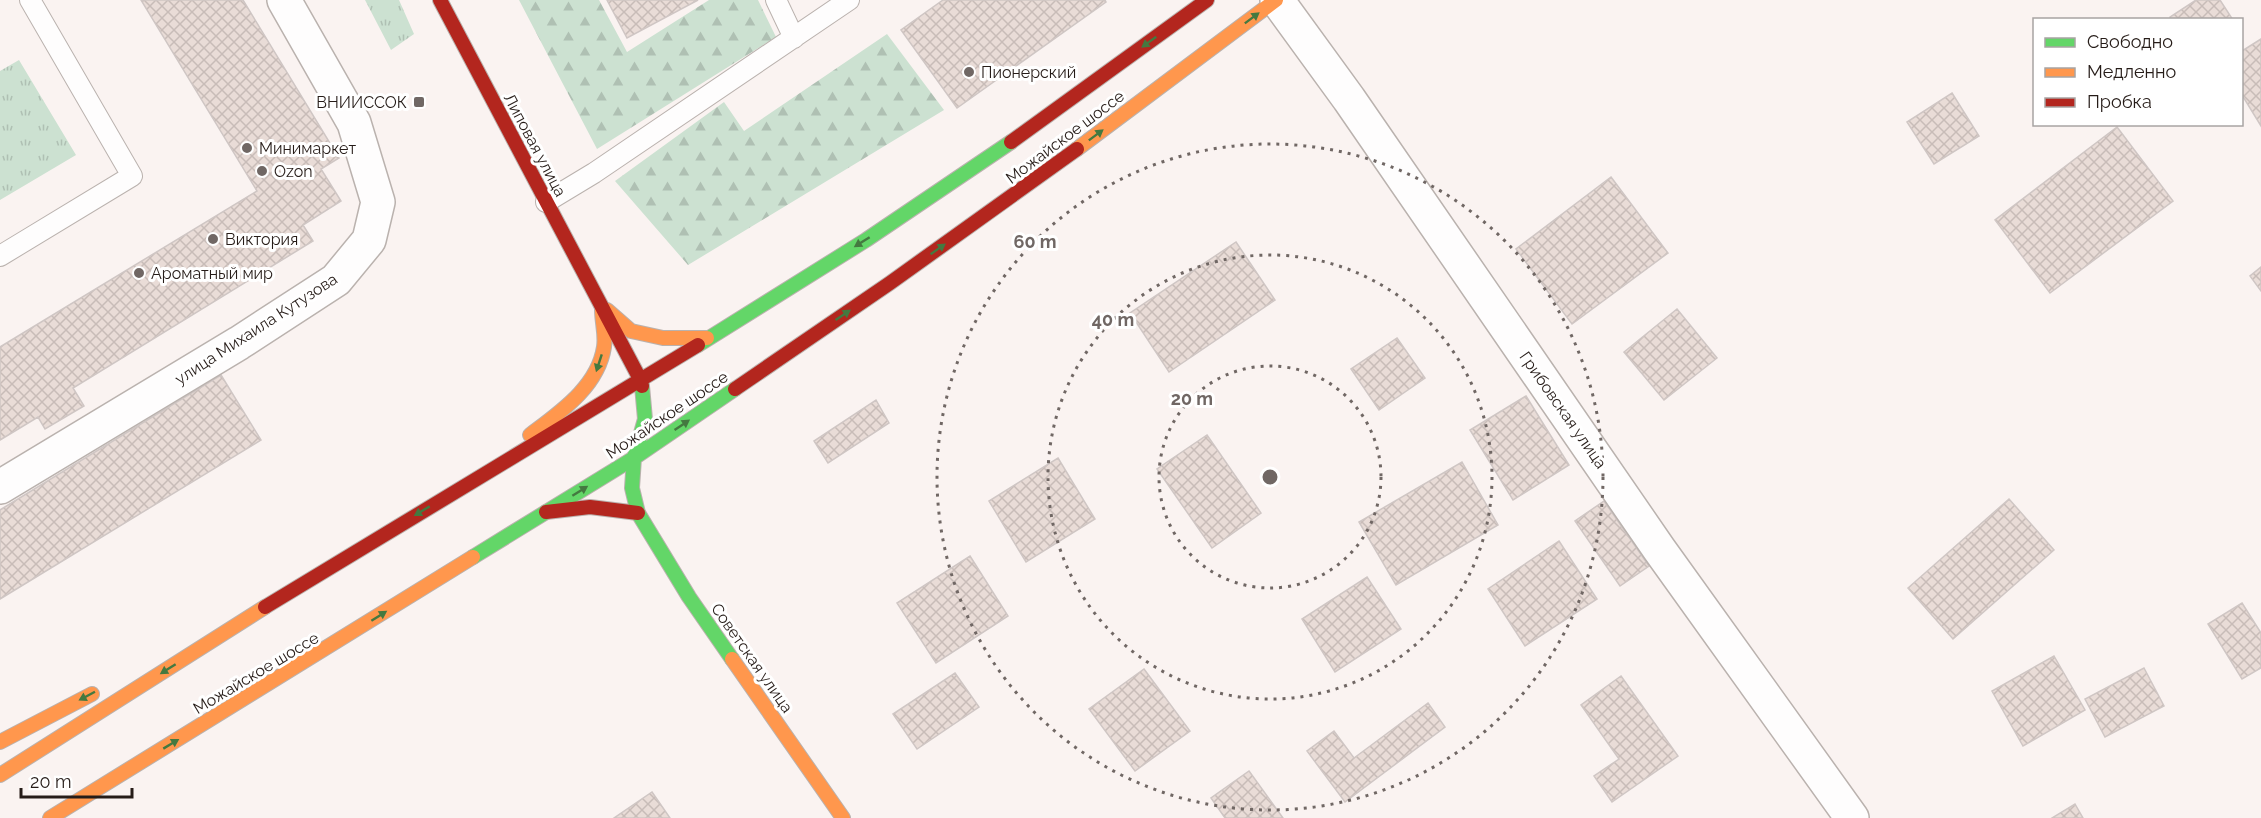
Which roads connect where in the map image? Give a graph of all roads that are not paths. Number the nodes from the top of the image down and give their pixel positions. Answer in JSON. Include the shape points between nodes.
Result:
{"nodes":[{"id":1,"x":30,"y":0,"type":"edge"},
{"id":2,"x":284,"y":0,"type":"edge"},
{"id":3,"x":440,"y":0,"type":"edge"},
{"id":4,"x":776,"y":0,"type":"edge"},
{"id":5,"x":849,"y":0,"type":"edge"},
{"id":6,"x":1276,"y":0,"type":"edge"},
{"id":7,"x":1198,"y":3,"type":"edge"},
{"id":8,"x":794,"y":38,"type":"junction"},
{"id":9,"x":546,"y":202,"type":"junction"},
{"id":10,"x":0,"y":256,"type":"edge"},
{"id":11,"x":601,"y":305,"type":"junction"},
{"id":12,"x":707,"y":338,"type":"junction"},
{"id":13,"x":641,"y":381,"type":"junction"},
{"id":14,"x":634,"y":458,"type":"junction"},
{"id":15,"x":472,"y":481,"type":"junction"},
{"id":16,"x":0,"y":487,"type":"edge"},
{"id":17,"x":546,"y":512,"type":"junction"},
{"id":18,"x":639,"y":513,"type":"junction"},
{"id":19,"x":306,"y":581,"type":"junction"},
{"id":20,"x":329,"y":647,"type":"junction"},
{"id":21,"x":148,"y":664,"type":"dead end"},
{"id":22,"x":106,"y":687,"type":"dead end"},
{"id":23,"x":0,"y":742,"type":"edge"},
{"id":24,"x":176,"y":756,"type":"dead end"},
{"id":25,"x":0,"y":775,"type":"edge"},
{"id":26,"x":50,"y":818,"type":"edge"},
{"id":27,"x":843,"y":818,"type":"edge"},
{"id":28,"x":1852,"y":818,"type":"edge"}],
"edges":[{"from":1,"to":10,"type":"lane","via":[[132,176]]},
{"from":2,"to":16,"type":"street","name":"улица Михаила Кутузова","via":[[354,123],[378,202],[369,240],[336,280]]},
{"from":3,"to":9,"type":"main road","name":"Липовая улица"},
{"from":4,"to":8,"type":"lane"},
{"from":5,"to":8,"type":"lane"},
{"from":14,"to":6,"type":"main road","name":"Можайское шоссе","one_way":true,"via":[[1037,179]]},
{"from":6,"to":28,"type":"street","name":"Грибовская улица"},
{"from":7,"to":12,"type":"main road","name":"Можайское шоссе","one_way":true,"via":[[981,164]]},
{"from":8,"to":9,"type":"lane"},
{"from":9,"to":11,"type":"main road","name":"Липовая улица"},
{"from":11,"to":12,"type":"main road","name":"Липовая улица","via":[[631,331],[663,338]]},
{"from":11,"to":13,"type":"main road","name":"Липовая улица"},
{"from":11,"to":15,"type":"main road","name":"Липовая улица","one_way":true,"via":[[604,349],[595,375],[563,410]]},
{"from":12,"to":13,"type":"main road","name":"Можайское шоссе"},
{"from":13,"to":14,"type":"main road","name":"Липовая улица","via":[[645,419]]},
{"from":13,"to":15,"type":"main road","name":"Можайское шоссе"},
{"from":17,"to":14,"type":"main road","name":"Можайское шоссе","one_way":true},
{"from":14,"to":18,"type":"main road","name":"Советская улица","via":[[633,488]]},
{"from":15,"to":19,"type":"main road","name":"Можайское шоссе","one_way":true},
{"from":17,"to":18,"type":"main road","via":[[590,507]]},
{"from":20,"to":17,"type":"main road","name":"Можайское шоссе","one_way":true},
{"from":18,"to":27,"type":"main road","name":"Советская улица","via":[[689,597]]},
{"from":19,"to":21,"type":"main road"},
{"from":19,"to":25,"type":"main road","name":"Можайское шоссе","one_way":true},
{"from":20,"to":24,"type":"main road"},
{"from":26,"to":20,"type":"main road","name":"Можайское шоссе","one_way":true},
{"from":22,"to":23,"type":"main road","one_way":true}]}
